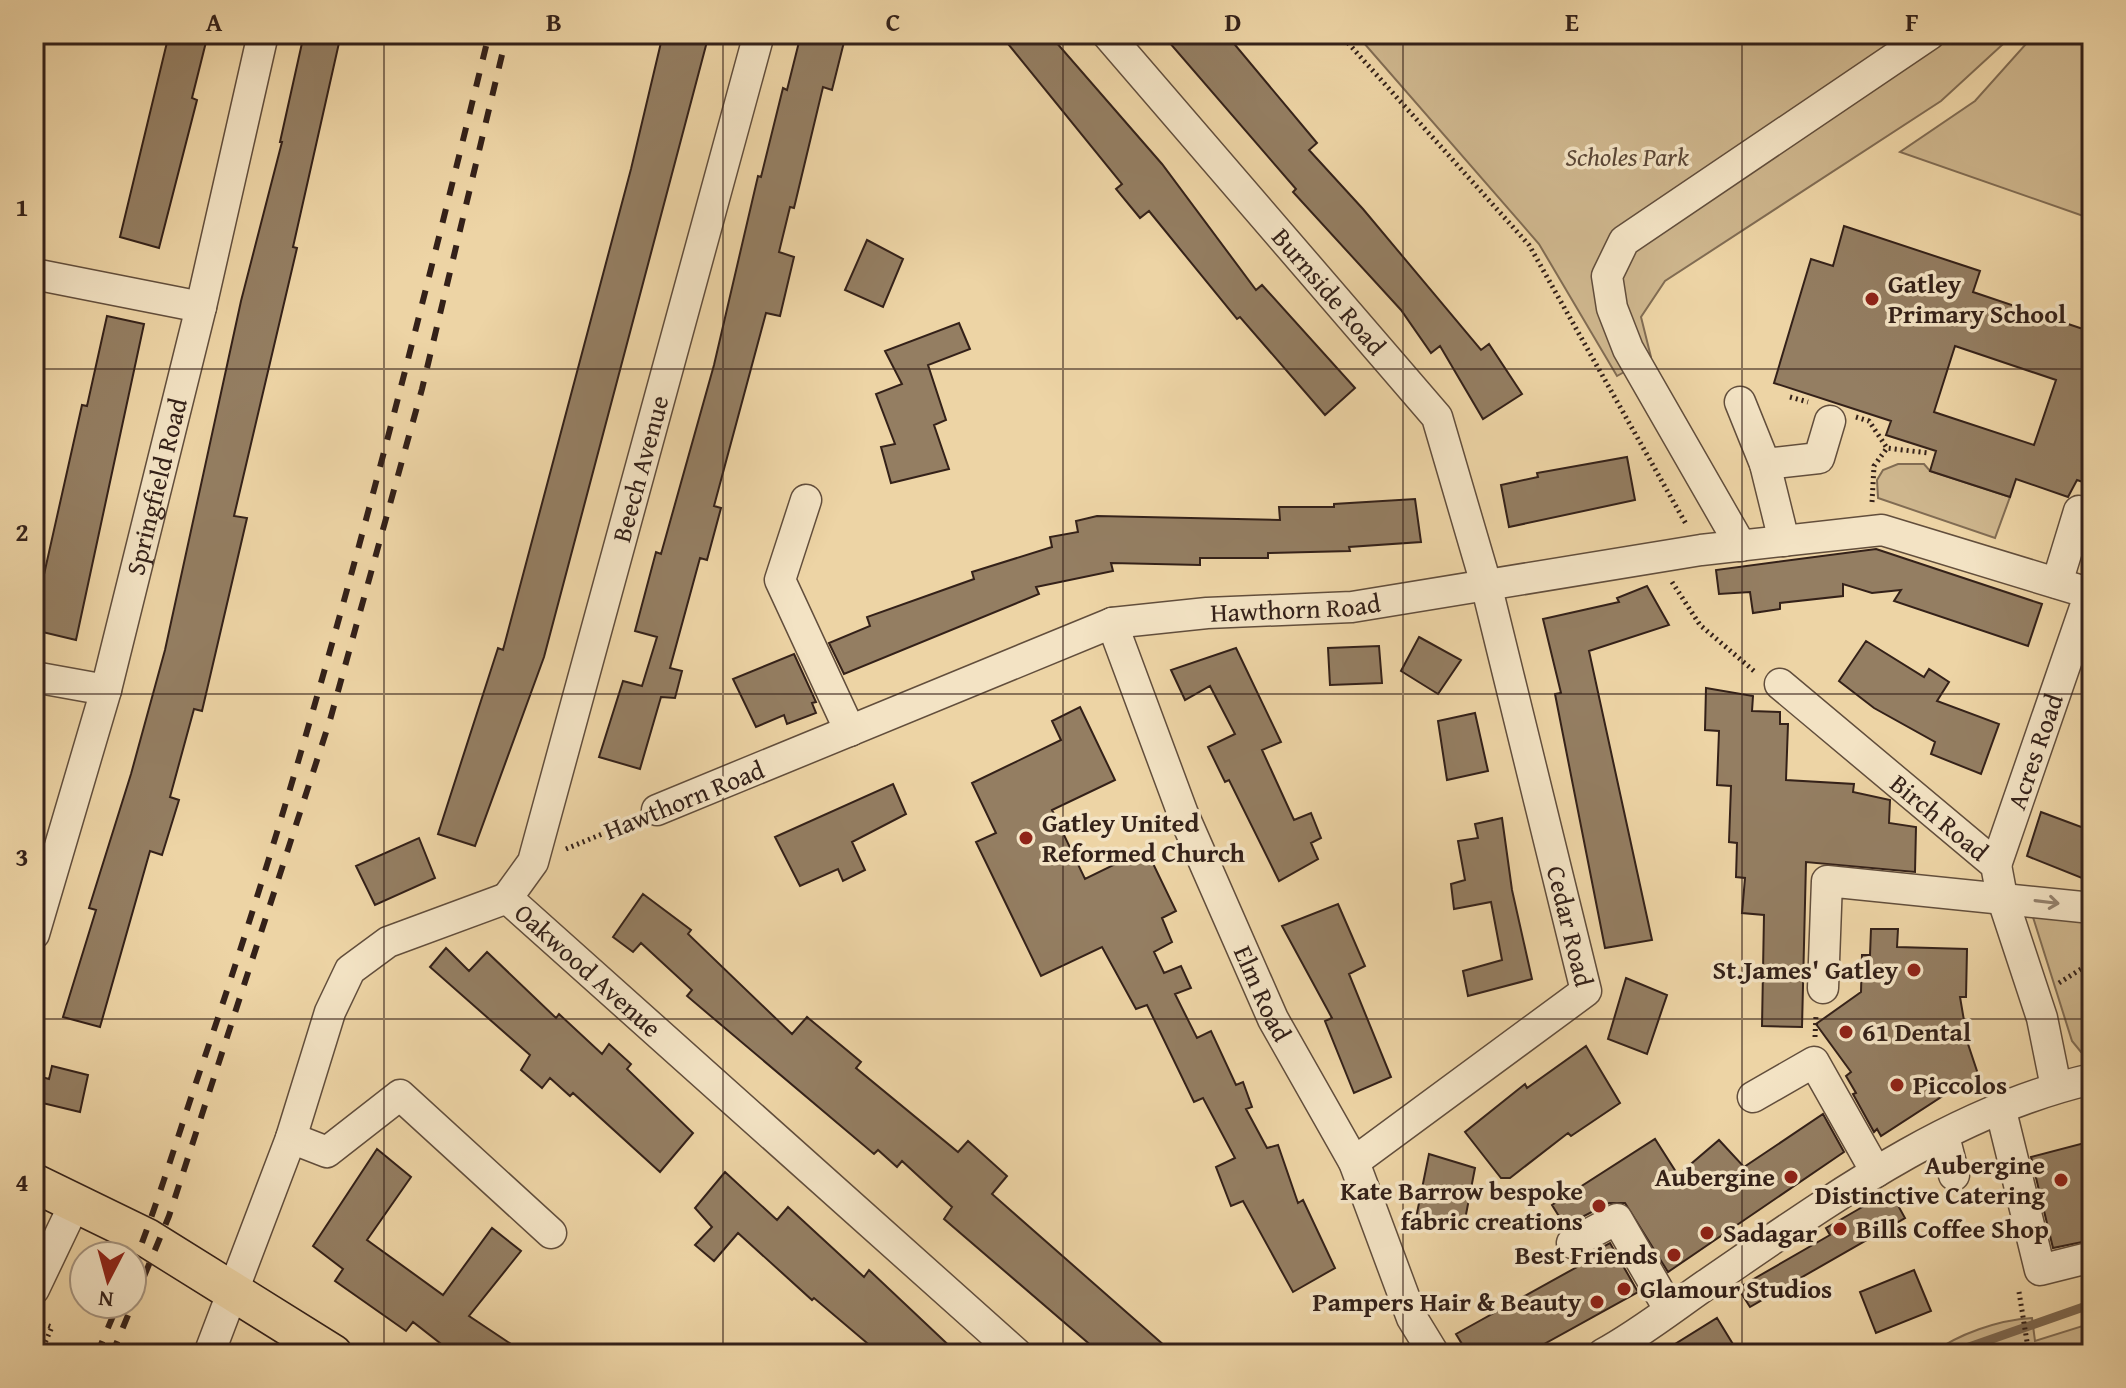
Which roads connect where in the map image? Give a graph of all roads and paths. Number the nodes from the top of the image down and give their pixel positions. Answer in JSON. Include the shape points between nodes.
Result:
{"nodes":[{"id":1,"x":263,"y":34,"type":"edge"},
{"id":2,"x":759,"y":34,"type":"edge"},
{"id":3,"x":1107,"y":34,"type":"edge"},
{"id":4,"x":1340,"y":34,"type":"edge"},
{"id":5,"x":1930,"y":34,"type":"edge"},
{"id":6,"x":34,"y":274,"type":"edge"},
{"id":7,"x":201,"y":307,"type":"junction"},
{"id":8,"x":1740,"y":402,"type":"dead end"},
{"id":9,"x":1830,"y":421,"type":"dead end"},
{"id":10,"x":1928,"y":453,"type":"dead end"},
{"id":11,"x":1765,"y":464,"type":"junction"},
{"id":12,"x":806,"y":500,"type":"dead end"},
{"id":13,"x":2079,"y":511,"type":"dead end"},
{"id":14,"x":1876,"y":531,"type":"junction"},
{"id":15,"x":1784,"y":541,"type":"junction"},
{"id":16,"x":1741,"y":546,"type":"junction"},
{"id":17,"x":1701,"y":550,"type":"junction"},
{"id":18,"x":1656,"y":557,"type":"junction"},
{"id":19,"x":2057,"y":583,"type":"junction"},
{"id":20,"x":1486,"y":584,"type":"junction"},
{"id":21,"x":2091,"y":594,"type":"edge"},
{"id":22,"x":1112,"y":623,"type":"junction"},
{"id":23,"x":34,"y":677,"type":"edge"},
{"id":24,"x":1780,"y":684,"type":"joint"},
{"id":25,"x":106,"y":690,"type":"junction"},
{"id":26,"x":850,"y":731,"type":"junction"},
{"id":27,"x":657,"y":810,"type":"joint"},
{"id":28,"x":533,"y":862,"type":"junction"},
{"id":29,"x":1996,"y":865,"type":"junction"},
{"id":30,"x":2002,"y":897,"type":"junction"},
{"id":31,"x":507,"y":898,"type":"junction"},
{"id":32,"x":2092,"y":908,"type":"edge"},
{"id":33,"x":34,"y":934,"type":"edge"},
{"id":34,"x":2092,"y":962,"type":"edge"},
{"id":35,"x":1823,"y":988,"type":"joint"},
{"id":36,"x":2036,"y":998,"type":"junction"},
{"id":37,"x":1814,"y":1062,"type":"junction"},
{"id":38,"x":2092,"y":1079,"type":"edge"},
{"id":39,"x":2056,"y":1087,"type":"junction"},
{"id":40,"x":1753,"y":1097,"type":"dead end"},
{"id":41,"x":2001,"y":1111,"type":"junction"},
{"id":42,"x":1944,"y":1136,"type":"junction"},
{"id":43,"x":291,"y":1138,"type":"junction"},
{"id":44,"x":1354,"y":1162,"type":"junction"},
{"id":45,"x":1876,"y":1172,"type":"junction"},
{"id":46,"x":1954,"y":1175,"type":"dead end"},
{"id":47,"x":34,"y":1183,"type":"edge"},
{"id":48,"x":76,"y":1201,"type":"junction"},
{"id":49,"x":551,"y":1233,"type":"dead end"},
{"id":50,"x":1572,"y":1243,"type":"dead end"},
{"id":51,"x":2092,"y":1257,"type":"edge"},
{"id":52,"x":34,"y":1289,"type":"edge"},
{"id":53,"x":233,"y":1291,"type":"junction"},
{"id":54,"x":1669,"y":1309,"type":"junction"},
{"id":55,"x":2023,"y":1311,"type":"dead end"},
{"id":56,"x":34,"y":1337,"type":"edge"},
{"id":57,"x":40,"y":1354,"type":"edge"},
{"id":58,"x":209,"y":1354,"type":"edge"},
{"id":59,"x":333,"y":1354,"type":"edge"},
{"id":60,"x":1017,"y":1354,"type":"edge"},
{"id":61,"x":1434,"y":1354,"type":"edge"},
{"id":62,"x":1603,"y":1354,"type":"edge"},
{"id":63,"x":2029,"y":1354,"type":"edge"}],
"edges":[{"from":1,"to":7,"type":"street","name":"Springfield Road"},
{"from":2,"to":28,"type":"street","name":"Beech Avenue"},
{"from":3,"to":20,"type":"street","name":"Burnside Road","via":[[1437,417]]},
{"from":4,"to":17,"type":"path","via":[[1529,245]]},
{"from":5,"to":16,"type":"street","via":[[1624,241],[1607,276],[1612,308],[1628,349]]},
{"from":6,"to":7,"type":"street"},
{"from":7,"to":25,"type":"street","name":"Springfield Road"},
{"from":8,"to":11,"type":"street"},
{"from":9,"to":11,"type":"street","via":[[1819,458]]},
{"from":10,"to":14,"type":"path","via":[[1887,448],[1874,466]]},
{"from":11,"to":15,"type":"street"},
{"from":12,"to":26,"type":"street","via":[[780,580]]},
{"from":13,"to":19,"type":"street"},
{"from":14,"to":15,"type":"street","name":"Hawthorn Road"},
{"from":14,"to":19,"type":"street","name":"Hawthorn Road"},
{"from":15,"to":16,"type":"street","name":"Hawthorn Road"},
{"from":16,"to":17,"type":"street","name":"Hawthorn Road"},
{"from":17,"to":18,"type":"street","name":"Hawthorn Road"},
{"from":18,"to":20,"type":"street","name":"Hawthorn Road"},
{"from":18,"to":24,"type":"path","via":[[1700,625],[1754,672]]},
{"from":19,"to":21,"type":"street","name":"Hawthorn Road"},
{"from":20,"to":22,"type":"street","name":"Hawthorn Road","via":[[1352,607]]},
{"from":20,"to":44,"type":"street","name":"Cedar Road","via":[[1586,991]]},
{"from":21,"to":29,"type":"street","name":"Acres Road"},
{"from":22,"to":26,"type":"street","name":"Hawthorn Road"},
{"from":22,"to":44,"type":"street","name":"Elm Road","via":[[1183,814],[1273,1019]]},
{"from":23,"to":25,"type":"street"},
{"from":24,"to":29,"type":"street","name":"Birch Road"},
{"from":25,"to":33,"type":"street","name":"Springfield Road"},
{"from":26,"to":27,"type":"street","name":"Hawthorn Road"},
{"from":27,"to":28,"type":"path","name":"Hawthorn Road"},
{"from":28,"to":31,"type":"street","name":"Beech Avenue"},
{"from":29,"to":30,"type":"street","name":"Birch Road"},
{"from":30,"to":32,"type":"street","one_way":true},
{"from":30,"to":35,"type":"street","via":[[1827,881]]},
{"from":30,"to":36,"type":"street","name":"Birch Road"},
{"from":31,"to":43,"type":"street","name":"Oakwood Avenue","via":[[388,942],[350,970],[330,1012]]},
{"from":31,"to":60,"type":"street","name":"Oakwood Avenue"},
{"from":34,"to":36,"type":"path"},
{"from":35,"to":37,"type":"path","via":[[1817,994]]},
{"from":36,"to":39,"type":"street","name":"Birch Road"},
{"from":37,"to":40,"type":"street"},
{"from":37,"to":45,"type":"street"},
{"from":38,"to":39,"type":"street"},
{"from":39,"to":41,"type":"street"},
{"from":41,"to":42,"type":"street"},
{"from":41,"to":51,"type":"street","via":[[2040,1270]]},
{"from":42,"to":45,"type":"street"},
{"from":42,"to":46,"type":"street"},
{"from":43,"to":49,"type":"street","via":[[327,1152],[400,1095]]},
{"from":43,"to":53,"type":"street","name":"Oakwood Avenue"},
{"from":44,"to":61,"type":"street","name":"Elm Road","via":[[1412,1318]]},
{"from":45,"to":54,"type":"street"},
{"from":47,"to":48,"type":"main road"},
{"from":48,"to":52,"type":"street"},
{"from":48,"to":53,"type":"main road"},
{"from":50,"to":54,"type":"street","via":[[1617,1219]]},
{"from":53,"to":58,"type":"street","name":"Oakwood Avenue"},
{"from":53,"to":59,"type":"main road"},
{"from":54,"to":62,"type":"street"},
{"from":55,"to":63,"type":"path"},
{"from":56,"to":57,"type":"path","via":[[40,1323],[52,1327]]}]}
